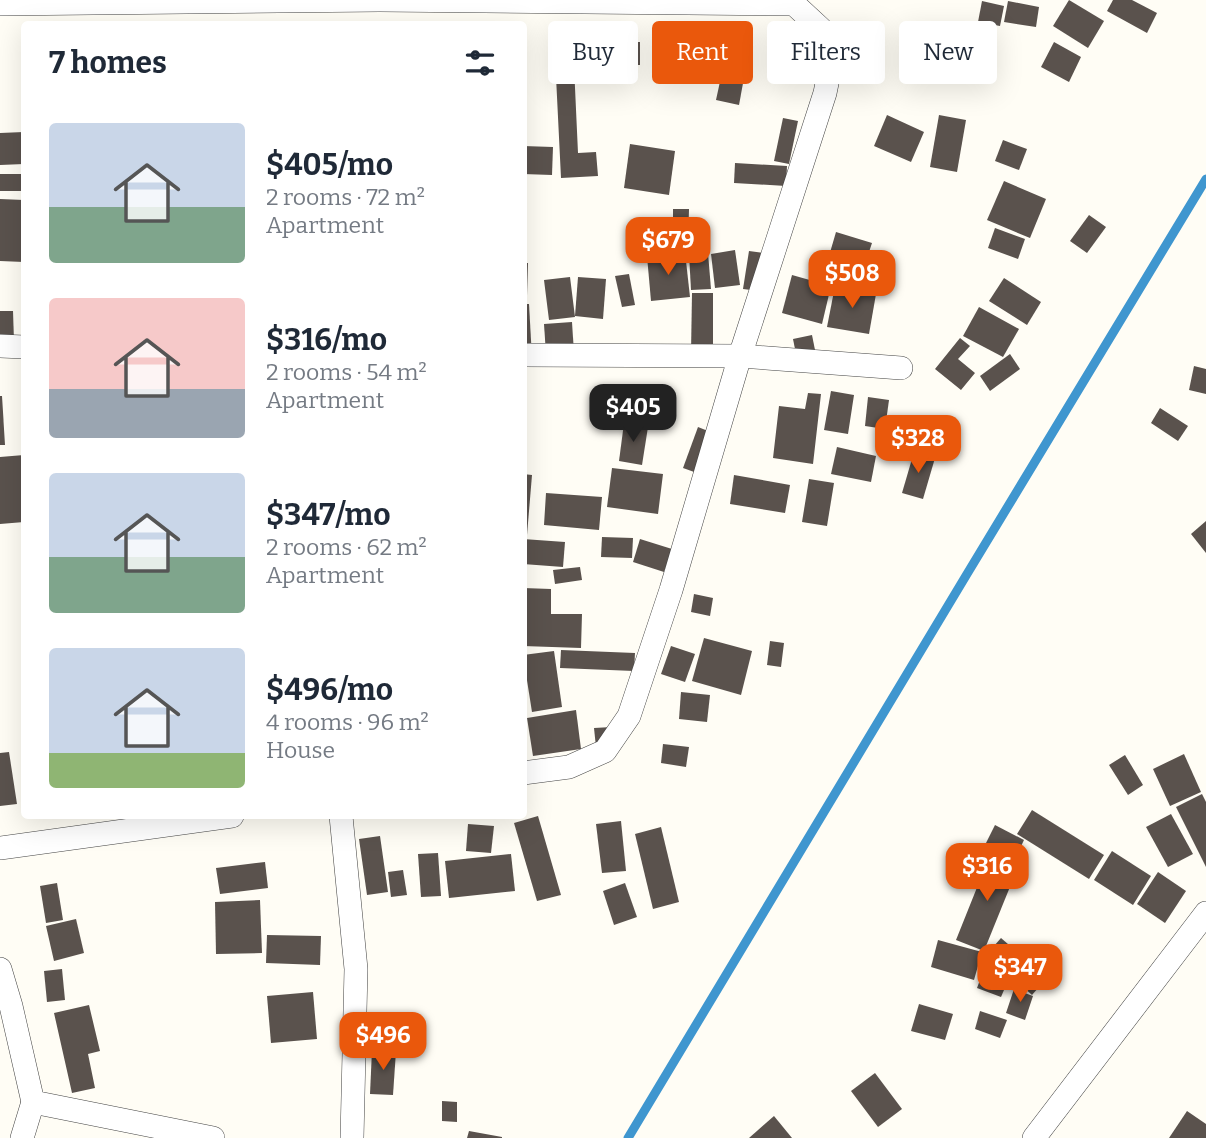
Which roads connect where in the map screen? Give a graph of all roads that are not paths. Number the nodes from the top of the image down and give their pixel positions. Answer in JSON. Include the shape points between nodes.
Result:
{"nodes":[{"id":1,"x":0,"y":4,"type":"edge"},
{"id":2,"x":195,"y":9,"type":"edge"},
{"id":3,"x":0,"y":346,"type":"edge"},
{"id":4,"x":21,"y":347,"type":"edge"},
{"id":5,"x":527,"y":355,"type":"edge"},
{"id":6,"x":740,"y":356,"type":"junction"},
{"id":7,"x":901,"y":369,"type":"dead end"},
{"id":8,"x":527,"y":772,"type":"edge"},
{"id":9,"x":210,"y":819,"type":"edge"},
{"id":10,"x":341,"y":819,"type":"edge"},
{"id":11,"x":0,"y":848,"type":"edge"},
{"id":12,"x":1206,"y":913,"type":"edge"},
{"id":13,"x":0,"y":969,"type":"edge"},
{"id":14,"x":33,"y":1102,"type":"junction"},
{"id":15,"x":22,"y":1138,"type":"edge"},
{"id":16,"x":213,"y":1138,"type":"edge"},
{"id":17,"x":352,"y":1138,"type":"edge"},
{"id":18,"x":1034,"y":1138,"type":"edge"}],
"edges":[{"from":1,"to":2,"type":"street"},
{"from":2,"to":6,"type":"street","via":[[380,0],[794,4],[821,29],[832,54],[825,93]]},
{"from":3,"to":4,"type":"street"},
{"from":5,"to":6,"type":"street"},
{"from":6,"to":7,"type":"street"},
{"from":6,"to":8,"type":"street","via":[[629,716],[606,751],[569,766]]},
{"from":9,"to":11,"type":"street"},
{"from":10,"to":17,"type":"street","via":[[356,969]]},
{"from":12,"to":18,"type":"street"},
{"from":13,"to":14,"type":"street"},
{"from":14,"to":15,"type":"street"},
{"from":14,"to":16,"type":"street"}]}
